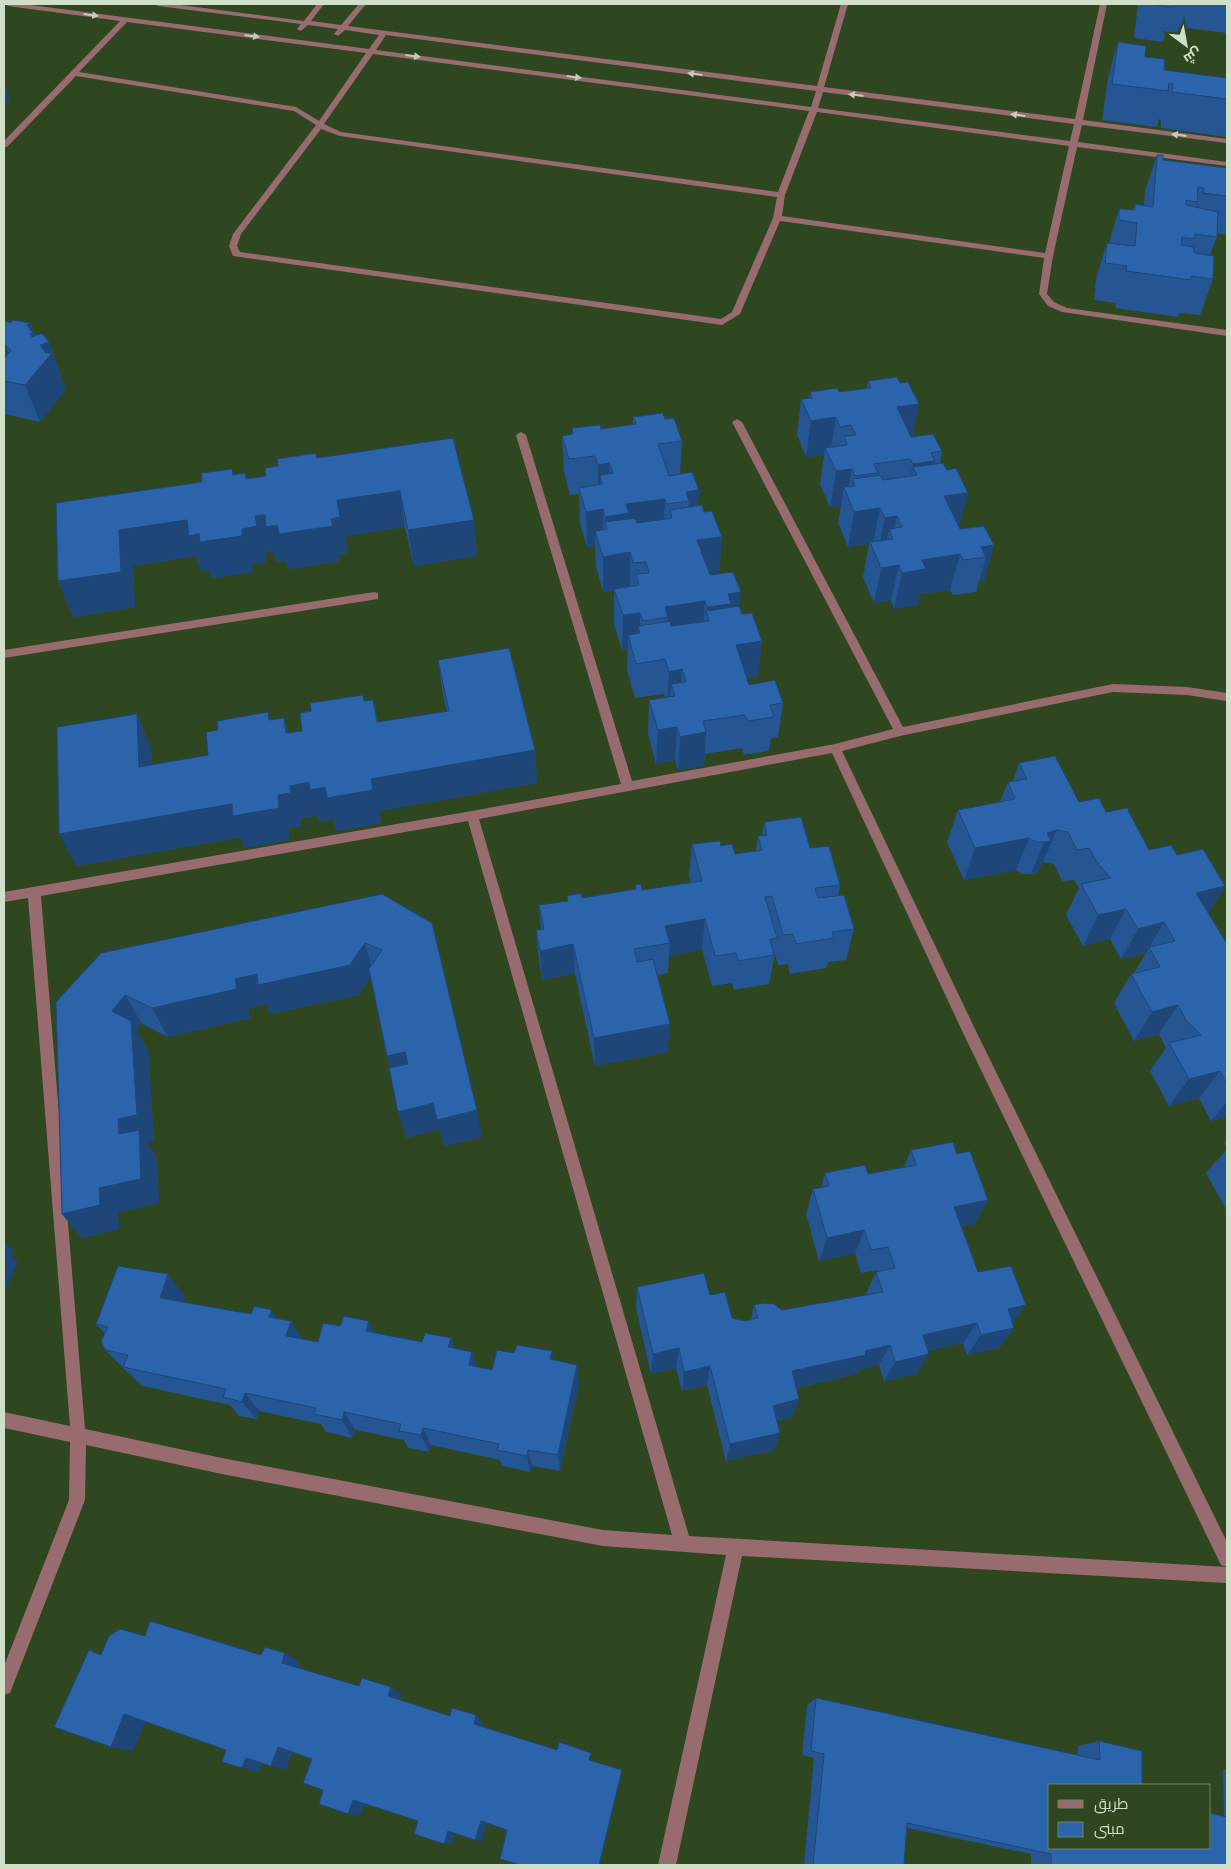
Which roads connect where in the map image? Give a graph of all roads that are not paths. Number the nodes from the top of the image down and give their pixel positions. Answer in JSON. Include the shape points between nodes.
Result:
{"nodes":[{"id":1,"x":8,"y":4,"type":"edge"},
{"id":2,"x":158,"y":4,"type":"edge"},
{"id":3,"x":321,"y":4,"type":"edge"},
{"id":4,"x":363,"y":4,"type":"edge"},
{"id":5,"x":844,"y":4,"type":"edge"},
{"id":6,"x":1104,"y":4,"type":"edge"},
{"id":7,"x":126,"y":19,"type":"junction"},
{"id":8,"x":306,"y":24,"type":"junction"},
{"id":9,"x":343,"y":28,"type":"junction"},
{"id":10,"x":383,"y":34,"type":"junction"},
{"id":11,"x":293,"y":41,"type":"junction"},
{"id":12,"x":329,"y":45,"type":"junction"},
{"id":13,"x":370,"y":50,"type":"junction"},
{"id":14,"x":74,"y":73,"type":"junction"},
{"id":15,"x":819,"y":90,"type":"junction"},
{"id":16,"x":814,"y":109,"type":"junction"},
{"id":17,"x":1077,"y":122,"type":"junction"},
{"id":18,"x":320,"y":124,"type":"junction"},
{"id":19,"x":1227,"y":141,"type":"edge"},
{"id":20,"x":1074,"y":143,"type":"junction"},
{"id":21,"x":4,"y":145,"type":"edge"},
{"id":22,"x":1227,"y":164,"type":"edge"},
{"id":23,"x":781,"y":195,"type":"junction"},
{"id":24,"x":776,"y":218,"type":"junction"},
{"id":25,"x":1049,"y":256,"type":"junction"},
{"id":26,"x":1227,"y":333,"type":"edge"},
{"id":27,"x":737,"y":422,"type":"dead end"},
{"id":28,"x":522,"y":435,"type":"dead end"},
{"id":29,"x":374,"y":596,"type":"dead end"},
{"id":30,"x":4,"y":654,"type":"edge"},
{"id":31,"x":1227,"y":697,"type":"edge"},
{"id":32,"x":900,"y":732,"type":"junction"},
{"id":33,"x":835,"y":748,"type":"junction"},
{"id":34,"x":628,"y":787,"type":"junction"},
{"id":35,"x":472,"y":816,"type":"junction"},
{"id":36,"x":34,"y":891,"type":"junction"},
{"id":37,"x":4,"y":897,"type":"edge"},
{"id":38,"x":4,"y":1420,"type":"edge"},
{"id":39,"x":78,"y":1436,"type":"junction"},
{"id":40,"x":683,"y":1544,"type":"junction"},
{"id":41,"x":736,"y":1548,"type":"junction"},
{"id":42,"x":1227,"y":1559,"type":"edge"},
{"id":43,"x":1227,"y":1575,"type":"edge"},
{"id":44,"x":4,"y":1687,"type":"edge"},
{"id":45,"x":667,"y":1865,"type":"edge"}],
"edges":[{"from":1,"to":7,"type":"street","one_way":true},
{"from":2,"to":8,"type":"street"},
{"from":3,"to":8,"type":"street"},
{"from":4,"to":9,"type":"street"},
{"from":5,"to":15,"type":"street"},
{"from":6,"to":17,"type":"street"},
{"from":7,"to":11,"type":"street","one_way":true},
{"from":7,"to":14,"type":"street"},
{"from":8,"to":9,"type":"street"},
{"from":8,"to":11,"type":"street"},
{"from":9,"to":10,"type":"street"},
{"from":9,"to":12,"type":"street"},
{"from":10,"to":13,"type":"street"},
{"from":15,"to":10,"type":"street","one_way":true},
{"from":11,"to":12,"type":"street"},
{"from":12,"to":13,"type":"street"},
{"from":13,"to":16,"type":"street","one_way":true},
{"from":13,"to":18,"type":"street"},
{"from":14,"to":18,"type":"street","via":[[296,110]]},
{"from":14,"to":21,"type":"street"},
{"from":15,"to":16,"type":"street"},
{"from":17,"to":15,"type":"street","one_way":true},
{"from":16,"to":20,"type":"street"},
{"from":16,"to":23,"type":"street"},
{"from":19,"to":17,"type":"street","one_way":true},
{"from":17,"to":20,"type":"street"},
{"from":18,"to":23,"type":"street","via":[[340,134]]},
{"from":18,"to":24,"type":"street","via":[[236,234],[233,246],[236,254],[722,322],[736,314]]},
{"from":20,"to":22,"type":"street"},
{"from":20,"to":25,"type":"street"},
{"from":23,"to":24,"type":"street"},
{"from":24,"to":25,"type":"street"},
{"from":25,"to":26,"type":"street","via":[[1043,294],[1058,308]]},
{"from":27,"to":32,"type":"street"},
{"from":28,"to":34,"type":"street"},
{"from":29,"to":30,"type":"street"},
{"from":31,"to":32,"type":"street","via":[[1187,691],[1113,688]]},
{"from":32,"to":33,"type":"street"},
{"from":33,"to":34,"type":"street"},
{"from":33,"to":42,"type":"street","via":[[974,1042]]},
{"from":34,"to":35,"type":"street"},
{"from":35,"to":36,"type":"street"},
{"from":35,"to":40,"type":"street"},
{"from":36,"to":37,"type":"street"},
{"from":36,"to":39,"type":"street"},
{"from":38,"to":39,"type":"street"},
{"from":39,"to":40,"type":"street","via":[[603,1538]]},
{"from":39,"to":44,"type":"street","via":[[77,1500]]},
{"from":40,"to":41,"type":"street"},
{"from":41,"to":43,"type":"street"},
{"from":41,"to":45,"type":"street"}]}
